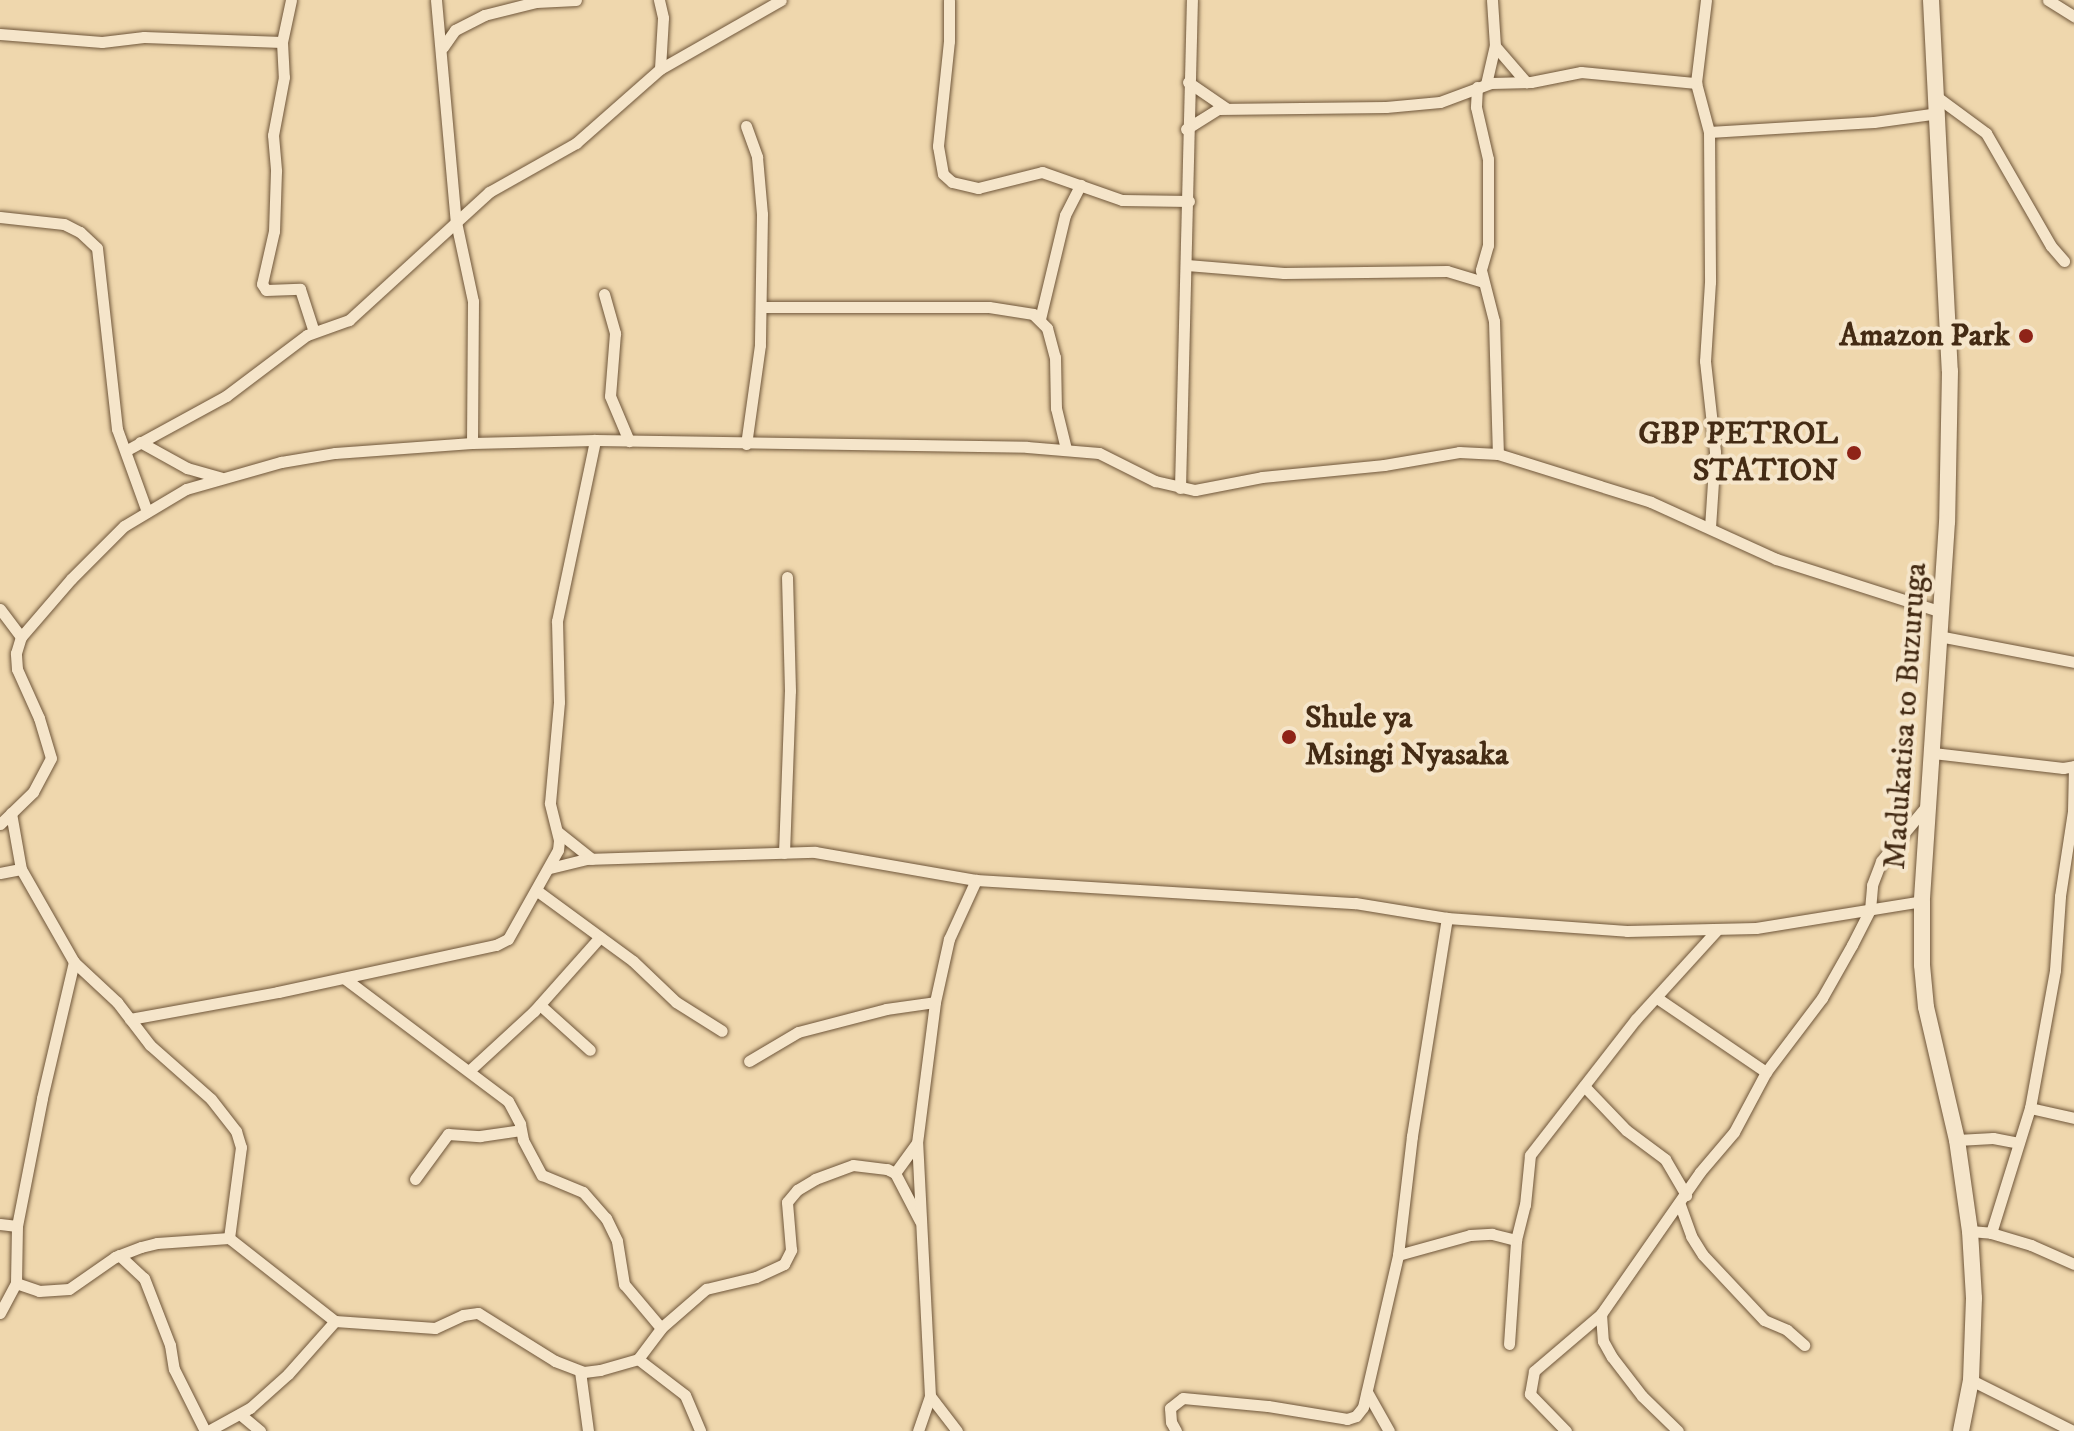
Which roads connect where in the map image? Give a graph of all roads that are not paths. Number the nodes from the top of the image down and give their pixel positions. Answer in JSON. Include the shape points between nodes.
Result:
{"nodes":[{"id":1,"x":291,"y":0,"type":"edge"},
{"id":2,"x":436,"y":0,"type":"edge"},
{"id":3,"x":576,"y":0,"type":"edge"},
{"id":4,"x":659,"y":0,"type":"edge"},
{"id":5,"x":781,"y":0,"type":"edge"},
{"id":6,"x":949,"y":0,"type":"edge"},
{"id":7,"x":1192,"y":0,"type":"edge"},
{"id":8,"x":1492,"y":0,"type":"edge"},
{"id":9,"x":1706,"y":0,"type":"edge"},
{"id":10,"x":1931,"y":0,"type":"edge"},
{"id":11,"x":2048,"y":0,"type":"edge"},
{"id":12,"x":2074,"y":16,"type":"edge"},
{"id":13,"x":0,"y":34,"type":"edge"},
{"id":14,"x":282,"y":42,"type":"junction"},
{"id":15,"x":1495,"y":46,"type":"junction"},
{"id":16,"x":443,"y":47,"type":"junction"},
{"id":17,"x":660,"y":69,"type":"junction"},
{"id":18,"x":1188,"y":82,"type":"junction"},
{"id":19,"x":1526,"y":82,"type":"junction"},
{"id":20,"x":1696,"y":83,"type":"junction"},
{"id":21,"x":1482,"y":86,"type":"junction"},
{"id":22,"x":1937,"y":105,"type":"junction"},
{"id":23,"x":1226,"y":108,"type":"junction"},
{"id":24,"x":746,"y":126,"type":"dead end"},
{"id":25,"x":1186,"y":129,"type":"junction"},
{"id":26,"x":1709,"y":132,"type":"junction"},
{"id":27,"x":1080,"y":185,"type":"junction"},
{"id":28,"x":1189,"y":201,"type":"junction"},
{"id":29,"x":0,"y":217,"type":"edge"},
{"id":30,"x":456,"y":222,"type":"junction"},
{"id":31,"x":2064,"y":261,"type":"dead end"},
{"id":32,"x":1187,"y":265,"type":"junction"},
{"id":33,"x":1483,"y":282,"type":"junction"},
{"id":34,"x":604,"y":294,"type":"dead end"},
{"id":35,"x":761,"y":307,"type":"junction"},
{"id":36,"x":1040,"y":319,"type":"junction"},
{"id":37,"x":314,"y":332,"type":"junction"},
{"id":38,"x":595,"y":440,"type":"junction"},
{"id":39,"x":629,"y":441,"type":"junction"},
{"id":40,"x":140,"y":442,"type":"junction"},
{"id":41,"x":472,"y":443,"type":"junction"},
{"id":42,"x":746,"y":444,"type":"junction"},
{"id":43,"x":1066,"y":449,"type":"junction"},
{"id":44,"x":127,"y":450,"type":"junction"},
{"id":45,"x":1498,"y":454,"type":"junction"},
{"id":46,"x":221,"y":478,"type":"junction"},
{"id":47,"x":1180,"y":488,"type":"junction"},
{"id":48,"x":147,"y":512,"type":"junction"},
{"id":49,"x":1710,"y":528,"type":"junction"},
{"id":50,"x":787,"y":577,"type":"dead end"},
{"id":51,"x":0,"y":609,"type":"edge"},
{"id":52,"x":1939,"y":611,"type":"junction"},
{"id":53,"x":1938,"y":636,"type":"junction"},
{"id":54,"x":21,"y":637,"type":"junction"},
{"id":55,"x":2074,"y":662,"type":"edge"},
{"id":56,"x":1933,"y":753,"type":"junction"},
{"id":57,"x":2074,"y":766,"type":"edge"},
{"id":58,"x":1929,"y":802,"type":"junction"},
{"id":59,"x":11,"y":813,"type":"junction"},
{"id":60,"x":0,"y":824,"type":"edge"},
{"id":61,"x":558,"y":832,"type":"junction"},
{"id":62,"x":2067,"y":852,"type":"junction"},
{"id":63,"x":784,"y":853,"type":"junction"},
{"id":64,"x":592,"y":859,"type":"junction"},
{"id":65,"x":550,"y":868,"type":"junction"},
{"id":66,"x":21,"y":869,"type":"junction"},
{"id":67,"x":2074,"y":872,"type":"edge"},
{"id":68,"x":0,"y":873,"type":"edge"},
{"id":69,"x":976,"y":880,"type":"junction"},
{"id":70,"x":536,"y":890,"type":"junction"},
{"id":71,"x":1922,"y":901,"type":"junction"},
{"id":72,"x":1870,"y":910,"type":"junction"},
{"id":73,"x":1447,"y":918,"type":"junction"},
{"id":74,"x":1716,"y":931,"type":"junction"},
{"id":75,"x":600,"y":937,"type":"junction"},
{"id":76,"x":74,"y":962,"type":"junction"},
{"id":77,"x":344,"y":978,"type":"junction"},
{"id":78,"x":1657,"y":998,"type":"junction"},
{"id":79,"x":935,"y":1002,"type":"junction"},
{"id":80,"x":540,"y":1005,"type":"junction"},
{"id":81,"x":130,"y":1019,"type":"junction"},
{"id":82,"x":722,"y":1031,"type":"dead end"},
{"id":83,"x":590,"y":1050,"type":"dead end"},
{"id":84,"x":749,"y":1061,"type":"dead end"},
{"id":85,"x":471,"y":1069,"type":"junction"},
{"id":86,"x":1766,"y":1072,"type":"junction"},
{"id":87,"x":1584,"y":1086,"type":"junction"},
{"id":88,"x":2030,"y":1108,"type":"junction"},
{"id":89,"x":2074,"y":1118,"type":"edge"},
{"id":90,"x":521,"y":1130,"type":"junction"},
{"id":91,"x":1957,"y":1140,"type":"junction"},
{"id":92,"x":917,"y":1143,"type":"junction"},
{"id":93,"x":2019,"y":1143,"type":"junction"},
{"id":94,"x":895,"y":1173,"type":"junction"},
{"id":95,"x":415,"y":1179,"type":"dead end"},
{"id":96,"x":1683,"y":1200,"type":"junction"},
{"id":97,"x":920,"y":1221,"type":"junction"},
{"id":98,"x":0,"y":1224,"type":"edge"},
{"id":99,"x":17,"y":1226,"type":"junction"},
{"id":100,"x":1970,"y":1231,"type":"junction"},
{"id":101,"x":1991,"y":1233,"type":"junction"},
{"id":102,"x":229,"y":1238,"type":"junction"},
{"id":103,"x":1516,"y":1240,"type":"junction"},
{"id":104,"x":119,"y":1255,"type":"junction"},
{"id":105,"x":1398,"y":1255,"type":"junction"},
{"id":106,"x":2074,"y":1264,"type":"edge"},
{"id":107,"x":16,"y":1283,"type":"junction"},
{"id":108,"x":0,"y":1313,"type":"edge"},
{"id":109,"x":1601,"y":1314,"type":"junction"},
{"id":110,"x":335,"y":1321,"type":"junction"},
{"id":111,"x":661,"y":1328,"type":"junction"},
{"id":112,"x":1509,"y":1344,"type":"dead end"},
{"id":113,"x":1804,"y":1345,"type":"dead end"},
{"id":114,"x":638,"y":1359,"type":"junction"},
{"id":115,"x":580,"y":1371,"type":"junction"},
{"id":116,"x":1971,"y":1380,"type":"junction"},
{"id":117,"x":1367,"y":1392,"type":"junction"},
{"id":118,"x":930,"y":1396,"type":"junction"},
{"id":119,"x":241,"y":1415,"type":"junction"},
{"id":120,"x":255,"y":1429,"type":"edge"},
{"id":121,"x":206,"y":1431,"type":"edge"},
{"id":122,"x":588,"y":1431,"type":"edge"},
{"id":123,"x":700,"y":1431,"type":"edge"},
{"id":124,"x":918,"y":1431,"type":"edge"},
{"id":125,"x":957,"y":1431,"type":"edge"},
{"id":126,"x":1176,"y":1431,"type":"edge"},
{"id":127,"x":1389,"y":1431,"type":"edge"},
{"id":128,"x":1566,"y":1431,"type":"edge"},
{"id":129,"x":1678,"y":1431,"type":"edge"},
{"id":130,"x":1961,"y":1431,"type":"edge"},
{"id":131,"x":2073,"y":1431,"type":"edge"}],
"edges":[{"from":1,"to":14,"type":"street"},
{"from":2,"to":16,"type":"street"},
{"from":3,"to":16,"type":"street","via":[[523,4],[484,15],[455,30]]},
{"from":4,"to":17,"type":"street"},
{"from":5,"to":17,"type":"street"},
{"from":6,"to":27,"type":"street","via":[[938,146],[943,174],[952,182],[978,188],[1042,172]]},
{"from":7,"to":18,"type":"street"},
{"from":8,"to":15,"type":"street"},
{"from":9,"to":20,"type":"street"},
{"from":10,"to":22,"type":"main road","name":"Madukatisa to Buzuruga"},
{"from":11,"to":12,"type":"street"},
{"from":13,"to":14,"type":"street","via":[[102,42],[144,37]]},
{"from":14,"to":37,"type":"street","via":[[284,77],[273,135],[275,214],[262,284],[266,290],[300,289]]},
{"from":15,"to":19,"type":"street"},
{"from":15,"to":21,"type":"street"},
{"from":16,"to":30,"type":"street"},
{"from":17,"to":30,"type":"street","via":[[576,143],[489,192]]},
{"from":18,"to":23,"type":"street"},
{"from":18,"to":25,"type":"street"},
{"from":19,"to":20,"type":"street","via":[[1601,71],[1646,81]]},
{"from":19,"to":21,"type":"street"},
{"from":20,"to":26,"type":"street"},
{"from":21,"to":23,"type":"street","via":[[1440,102],[1399,106]]},
{"from":21,"to":33,"type":"street","via":[[1476,107],[1488,159]]},
{"from":22,"to":26,"type":"street","via":[[1874,122]]},
{"from":22,"to":31,"type":"street","via":[[1986,133]]},
{"from":22,"to":52,"type":"main road","name":"Madukatisa to Buzuruga","via":[[1950,371]]},
{"from":23,"to":25,"type":"street"},
{"from":24,"to":35,"type":"street","via":[[762,187]]},
{"from":25,"to":28,"type":"street"},
{"from":26,"to":49,"type":"street","via":[[1705,361],[1715,452]]},
{"from":27,"to":28,"type":"street","via":[[1122,200]]},
{"from":27,"to":36,"type":"street","via":[[1065,215]]},
{"from":28,"to":32,"type":"street"},
{"from":29,"to":44,"type":"street","via":[[64,224],[97,248],[113,408]]},
{"from":30,"to":37,"type":"street","via":[[357,314]]},
{"from":30,"to":41,"type":"street","via":[[473,301]]},
{"from":32,"to":33,"type":"street","via":[[1284,273],[1447,271]]},
{"from":32,"to":47,"type":"street"},
{"from":33,"to":45,"type":"street","via":[[1498,362]]},
{"from":34,"to":39,"type":"street","via":[[615,333],[610,396]]},
{"from":35,"to":36,"type":"street","via":[[989,307]]},
{"from":35,"to":42,"type":"street"},
{"from":36,"to":43,"type":"street","via":[[1055,357],[1056,408]]},
{"from":37,"to":40,"type":"street","via":[[217,402]]},
{"from":38,"to":39,"type":"street"},
{"from":38,"to":41,"type":"street"},
{"from":38,"to":61,"type":"street","via":[[557,621],[559,702],[550,803]]},
{"from":39,"to":42,"type":"street"},
{"from":40,"to":44,"type":"street"},
{"from":40,"to":46,"type":"street","via":[[187,468]]},
{"from":41,"to":46,"type":"street","via":[[335,453]]},
{"from":42,"to":43,"type":"street"},
{"from":43,"to":47,"type":"street","via":[[1099,453]]},
{"from":44,"to":48,"type":"street"},
{"from":45,"to":47,"type":"street","via":[[1459,452],[1262,477],[1205,490]]},
{"from":45,"to":49,"type":"street","via":[[1651,502]]},
{"from":46,"to":48,"type":"street","via":[[186,489]]},
{"from":48,"to":54,"type":"street","via":[[124,526]]},
{"from":49,"to":52,"type":"street","via":[[1776,559]]},
{"from":50,"to":63,"type":"street","via":[[790,691]]},
{"from":51,"to":54,"type":"street"},
{"from":52,"to":53,"type":"main road","name":"Madukatisa to Buzuruga"},
{"from":53,"to":55,"type":"street"},
{"from":53,"to":56,"type":"main road","name":"Madukatisa to Buzuruga"},
{"from":54,"to":59,"type":"street","via":[[17,669],[51,758],[44,777]]},
{"from":56,"to":57,"type":"street"},
{"from":56,"to":58,"type":"main road","name":"Madukatisa to Buzuruga"},
{"from":57,"to":62,"type":"street"},
{"from":58,"to":71,"type":"main road","name":"Madukatisa to Buzuruga"},
{"from":58,"to":72,"type":"street","via":[[1881,861]]},
{"from":59,"to":60,"type":"street"},
{"from":59,"to":66,"type":"street"},
{"from":61,"to":64,"type":"street"},
{"from":61,"to":65,"type":"street"},
{"from":62,"to":67,"type":"street"},
{"from":62,"to":88,"type":"street","via":[[2055,970]]},
{"from":63,"to":64,"type":"street"},
{"from":63,"to":69,"type":"street","via":[[815,852]]},
{"from":64,"to":65,"type":"street"},
{"from":65,"to":70,"type":"street"},
{"from":66,"to":68,"type":"street"},
{"from":66,"to":76,"type":"street"},
{"from":69,"to":73,"type":"street","via":[[1355,903]]},
{"from":69,"to":79,"type":"street","via":[[949,939]]},
{"from":70,"to":75,"type":"street"},
{"from":70,"to":77,"type":"street","via":[[518,927],[496,945]]},
{"from":71,"to":72,"type":"street"},
{"from":71,"to":91,"type":"main road","name":"Madukatisa to Buzuruga","via":[[1926,1007]]},
{"from":72,"to":74,"type":"street"},
{"from":72,"to":86,"type":"street","via":[[1822,998]]},
{"from":73,"to":74,"type":"street","via":[[1588,929]]},
{"from":73,"to":105,"type":"street"},
{"from":74,"to":78,"type":"street"},
{"from":75,"to":80,"type":"street"},
{"from":75,"to":82,"type":"street","via":[[676,1002]]},
{"from":76,"to":81,"type":"street"},
{"from":76,"to":99,"type":"street"},
{"from":77,"to":81,"type":"street"},
{"from":77,"to":85,"type":"street"},
{"from":78,"to":86,"type":"street"},
{"from":78,"to":87,"type":"street"},
{"from":79,"to":84,"type":"street","via":[[798,1032]]},
{"from":79,"to":92,"type":"street"},
{"from":80,"to":83,"type":"street"},
{"from":80,"to":85,"type":"street"},
{"from":81,"to":102,"type":"street","via":[[236,1131],[241,1147]]},
{"from":85,"to":90,"type":"street","via":[[508,1101]]},
{"from":86,"to":96,"type":"street","via":[[1744,1117]]},
{"from":87,"to":96,"type":"street","via":[[1626,1130],[1665,1159]]},
{"from":87,"to":103,"type":"street","via":[[1530,1155]]},
{"from":88,"to":89,"type":"street"},
{"from":88,"to":93,"type":"street"},
{"from":90,"to":95,"type":"street","via":[[448,1134]]},
{"from":90,"to":111,"type":"street","via":[[542,1175],[583,1192],[601,1210],[617,1241],[624,1284]]},
{"from":91,"to":93,"type":"street"},
{"from":91,"to":100,"type":"main road","name":"Madukatisa to Buzuruga"},
{"from":92,"to":94,"type":"street"},
{"from":92,"to":97,"type":"street"},
{"from":93,"to":101,"type":"street"},
{"from":94,"to":97,"type":"street"},
{"from":94,"to":111,"type":"street","via":[[853,1165],[797,1190],[787,1202],[791,1250],[784,1264],[706,1289]]},
{"from":96,"to":109,"type":"street"},
{"from":96,"to":113,"type":"street","via":[[1691,1236],[1703,1255],[1764,1320]]},
{"from":97,"to":118,"type":"street"},
{"from":98,"to":99,"type":"street"},
{"from":99,"to":107,"type":"street"},
{"from":100,"to":101,"type":"street"},
{"from":100,"to":116,"type":"main road","name":"Madukatisa to Buzuruga"},
{"from":101,"to":106,"type":"street"},
{"from":102,"to":104,"type":"street","via":[[157,1243]]},
{"from":102,"to":110,"type":"street"},
{"from":103,"to":105,"type":"street","via":[[1470,1235]]},
{"from":103,"to":112,"type":"street"},
{"from":104,"to":107,"type":"street","via":[[69,1289],[39,1291]]},
{"from":104,"to":121,"type":"street","via":[[144,1278],[174,1369]]},
{"from":105,"to":117,"type":"street"},
{"from":107,"to":108,"type":"street"},
{"from":109,"to":128,"type":"street","via":[[1530,1379],[1530,1394]]},
{"from":109,"to":129,"type":"street","via":[[1603,1341],[1612,1357]]},
{"from":110,"to":115,"type":"street","via":[[435,1328],[478,1313]]},
{"from":110,"to":119,"type":"street","via":[[288,1374]]},
{"from":111,"to":114,"type":"street"},
{"from":114,"to":115,"type":"street"},
{"from":114,"to":123,"type":"street","via":[[685,1395]]},
{"from":115,"to":122,"type":"street"},
{"from":116,"to":130,"type":"main road","name":"Madukatisa to Buzuruga"},
{"from":116,"to":131,"type":"street"},
{"from":117,"to":126,"type":"street","via":[[1363,1407],[1347,1419],[1183,1398],[1170,1408]]},
{"from":117,"to":127,"type":"street"},
{"from":118,"to":124,"type":"street"},
{"from":118,"to":125,"type":"street"},
{"from":119,"to":120,"type":"street"},
{"from":119,"to":121,"type":"street"}]}
